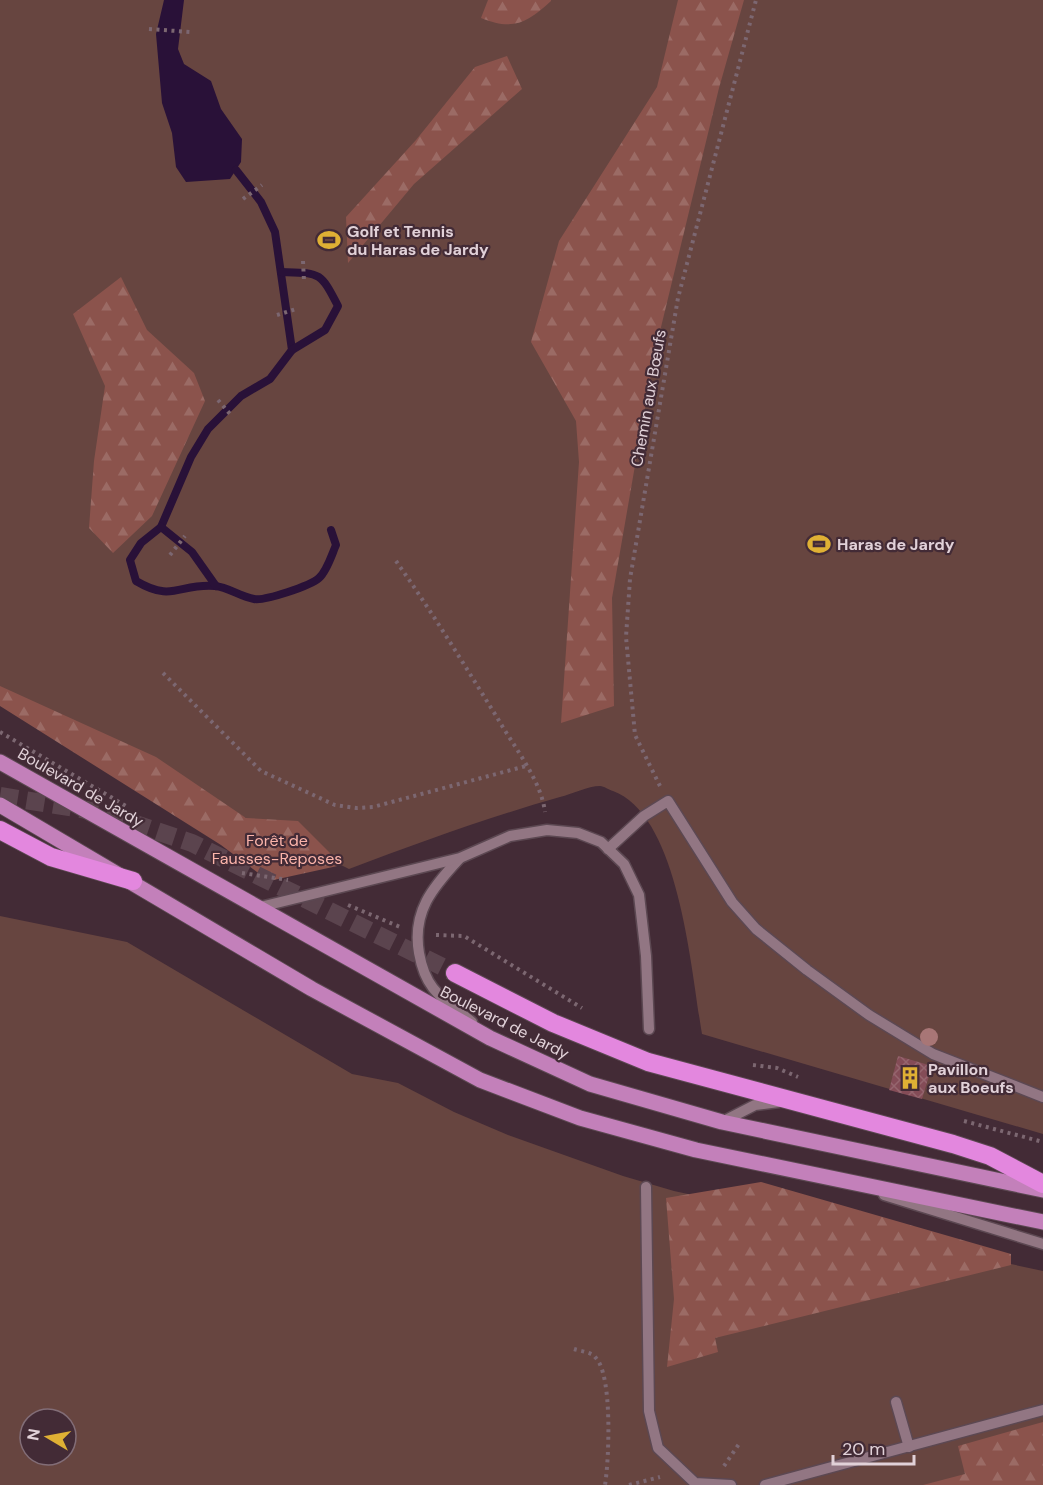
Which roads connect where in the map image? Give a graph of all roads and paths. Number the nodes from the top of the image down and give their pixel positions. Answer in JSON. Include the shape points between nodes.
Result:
{"nodes":[{"id":1,"x":756,"y":0,"type":"edge"},
{"id":2,"x":149,"y":29,"type":"dead end"},
{"id":3,"x":190,"y":32,"type":"dead end"},
{"id":4,"x":262,"y":185,"type":"dead end"},
{"id":5,"x":243,"y":199,"type":"dead end"},
{"id":6,"x":303,"y":261,"type":"dead end"},
{"id":7,"x":304,"y":281,"type":"dead end"},
{"id":8,"x":296,"y":309,"type":"dead end"},
{"id":9,"x":277,"y":315,"type":"dead end"},
{"id":10,"x":218,"y":400,"type":"dead end"},
{"id":11,"x":230,"y":414,"type":"dead end"},
{"id":12,"x":185,"y":536,"type":"dead end"},
{"id":13,"x":170,"y":555,"type":"dead end"},
{"id":14,"x":396,"y":561,"type":"dead end"},
{"id":15,"x":163,"y":674,"type":"dead end"},
{"id":16,"x":0,"y":732,"type":"edge"},
{"id":17,"x":0,"y":762,"type":"edge"},
{"id":18,"x":526,"y":766,"type":"junction"},
{"id":19,"x":668,"y":801,"type":"junction"},
{"id":20,"x":0,"y":805,"type":"edge"},
{"id":21,"x":133,"y":810,"type":"dead end"},
{"id":22,"x":0,"y":830,"type":"edge"},
{"id":23,"x":547,"y":830,"type":"junction"},
{"id":24,"x":608,"y":849,"type":"junction"},
{"id":25,"x":460,"y":858,"type":"junction"},
{"id":26,"x":232,"y":867,"type":"dead end"},
{"id":27,"x":133,"y":881,"type":"junction"},
{"id":28,"x":299,"y":882,"type":"dead end"},
{"id":29,"x":332,"y":889,"type":"junction"},
{"id":30,"x":256,"y":908,"type":"junction"},
{"id":31,"x":416,"y":933,"type":"junction"},
{"id":32,"x":455,"y":973,"type":"tunnel mouth"},
{"id":33,"x":585,"y":1010,"type":"dead end"},
{"id":34,"x":649,"y":1029,"type":"dead end"},
{"id":35,"x":490,"y":1038,"type":"junction"},
{"id":36,"x":747,"y":1064,"type":"dead end"},
{"id":37,"x":800,"y":1078,"type":"dead end"},
{"id":38,"x":1043,"y":1096,"type":"edge"},
{"id":39,"x":791,"y":1102,"type":"junction"},
{"id":40,"x":963,"y":1121,"type":"dead end"},
{"id":41,"x":722,"y":1122,"type":"junction"},
{"id":42,"x":1043,"y":1142,"type":"edge"},
{"id":43,"x":818,"y":1175,"type":"junction"},
{"id":44,"x":1043,"y":1184,"type":"edge"},
{"id":45,"x":646,"y":1187,"type":"dead end"},
{"id":46,"x":1043,"y":1190,"type":"edge"},
{"id":47,"x":1043,"y":1222,"type":"edge"},
{"id":48,"x":1043,"y":1244,"type":"edge"},
{"id":49,"x":574,"y":1349,"type":"dead end"},
{"id":50,"x":896,"y":1402,"type":"dead end"},
{"id":51,"x":1043,"y":1410,"type":"edge"},
{"id":52,"x":909,"y":1447,"type":"junction"},
{"id":53,"x":682,"y":1471,"type":"junction"},
{"id":54,"x":605,"y":1485,"type":"edge"},
{"id":55,"x":629,"y":1485,"type":"edge"},
{"id":56,"x":731,"y":1485,"type":"edge"},
{"id":57,"x":765,"y":1485,"type":"edge"}],
"edges":[{"from":1,"to":19,"type":"path","name":"Chemin aux Bœufs","via":[[678,298],[630,579],[626,637],[635,735]]},
{"from":2,"to":3,"type":"path"},
{"from":4,"to":5,"type":"path"},
{"from":6,"to":7,"type":"path"},
{"from":8,"to":9,"type":"path"},
{"from":10,"to":11,"type":"path"},
{"from":12,"to":13,"type":"path"},
{"from":14,"to":18,"type":"path","via":[[427,604]]},
{"from":15,"to":18,"type":"path","via":[[261,771],[335,805],[373,807]]},
{"from":16,"to":21,"type":"path"},
{"from":17,"to":30,"type":"main road","name":"Boulevard de Jardy"},
{"from":18,"to":23,"type":"path","via":[[544,802]]},
{"from":19,"to":24,"type":"lane","via":[[644,816]]},
{"from":19,"to":38,"type":"lane","via":[[732,902],[756,929],[807,970],[869,1015],[933,1054]]},
{"from":20,"to":27,"type":"main road"},
{"from":22,"to":27,"type":"highway","via":[[51,857]]},
{"from":23,"to":24,"type":"lane","via":[[578,833],[602,842]]},
{"from":23,"to":25,"type":"lane","via":[[510,836]]},
{"from":24,"to":34,"type":"lane","via":[[624,864],[639,895]]},
{"from":25,"to":29,"type":"lane"},
{"from":25,"to":31,"type":"lane","via":[[435,885]]},
{"from":26,"to":28,"type":"path","via":[[242,873]]},
{"from":27,"to":43,"type":"main road","via":[[312,989],[480,1080],[580,1118],[696,1150]]},
{"from":29,"to":30,"type":"lane"},
{"from":29,"to":31,"type":"path","via":[[338,900]]},
{"from":30,"to":35,"type":"main road","name":"Boulevard de Jardy"},
{"from":31,"to":33,"type":"path","via":[[464,936]]},
{"from":31,"to":35,"type":"lane","via":[[421,963],[432,988]]},
{"from":32,"to":39,"type":"highway","via":[[601,1044],[698,1077]]},
{"from":35,"to":41,"type":"main road","name":"Boulevard de Jardy","via":[[590,1084]]},
{"from":36,"to":37,"type":"path","via":[[777,1068]]},
{"from":39,"to":41,"type":"lane","via":[[755,1105]]},
{"from":39,"to":44,"type":"highway","via":[[990,1156]]},
{"from":40,"to":42,"type":"path"},
{"from":41,"to":46,"type":"main road","name":"Boulevard de Jardy"},
{"from":43,"to":47,"type":"main road"},
{"from":43,"to":48,"type":"lane"},
{"from":45,"to":53,"type":"lane","via":[[649,1411],[658,1448]]},
{"from":49,"to":54,"type":"path","via":[[595,1356],[602,1366],[609,1418]]},
{"from":50,"to":52,"type":"lane"},
{"from":51,"to":52,"type":"lane"},
{"from":52,"to":57,"type":"lane"},
{"from":53,"to":55,"type":"path"},
{"from":53,"to":56,"type":"lane","via":[[695,1483]]}]}
